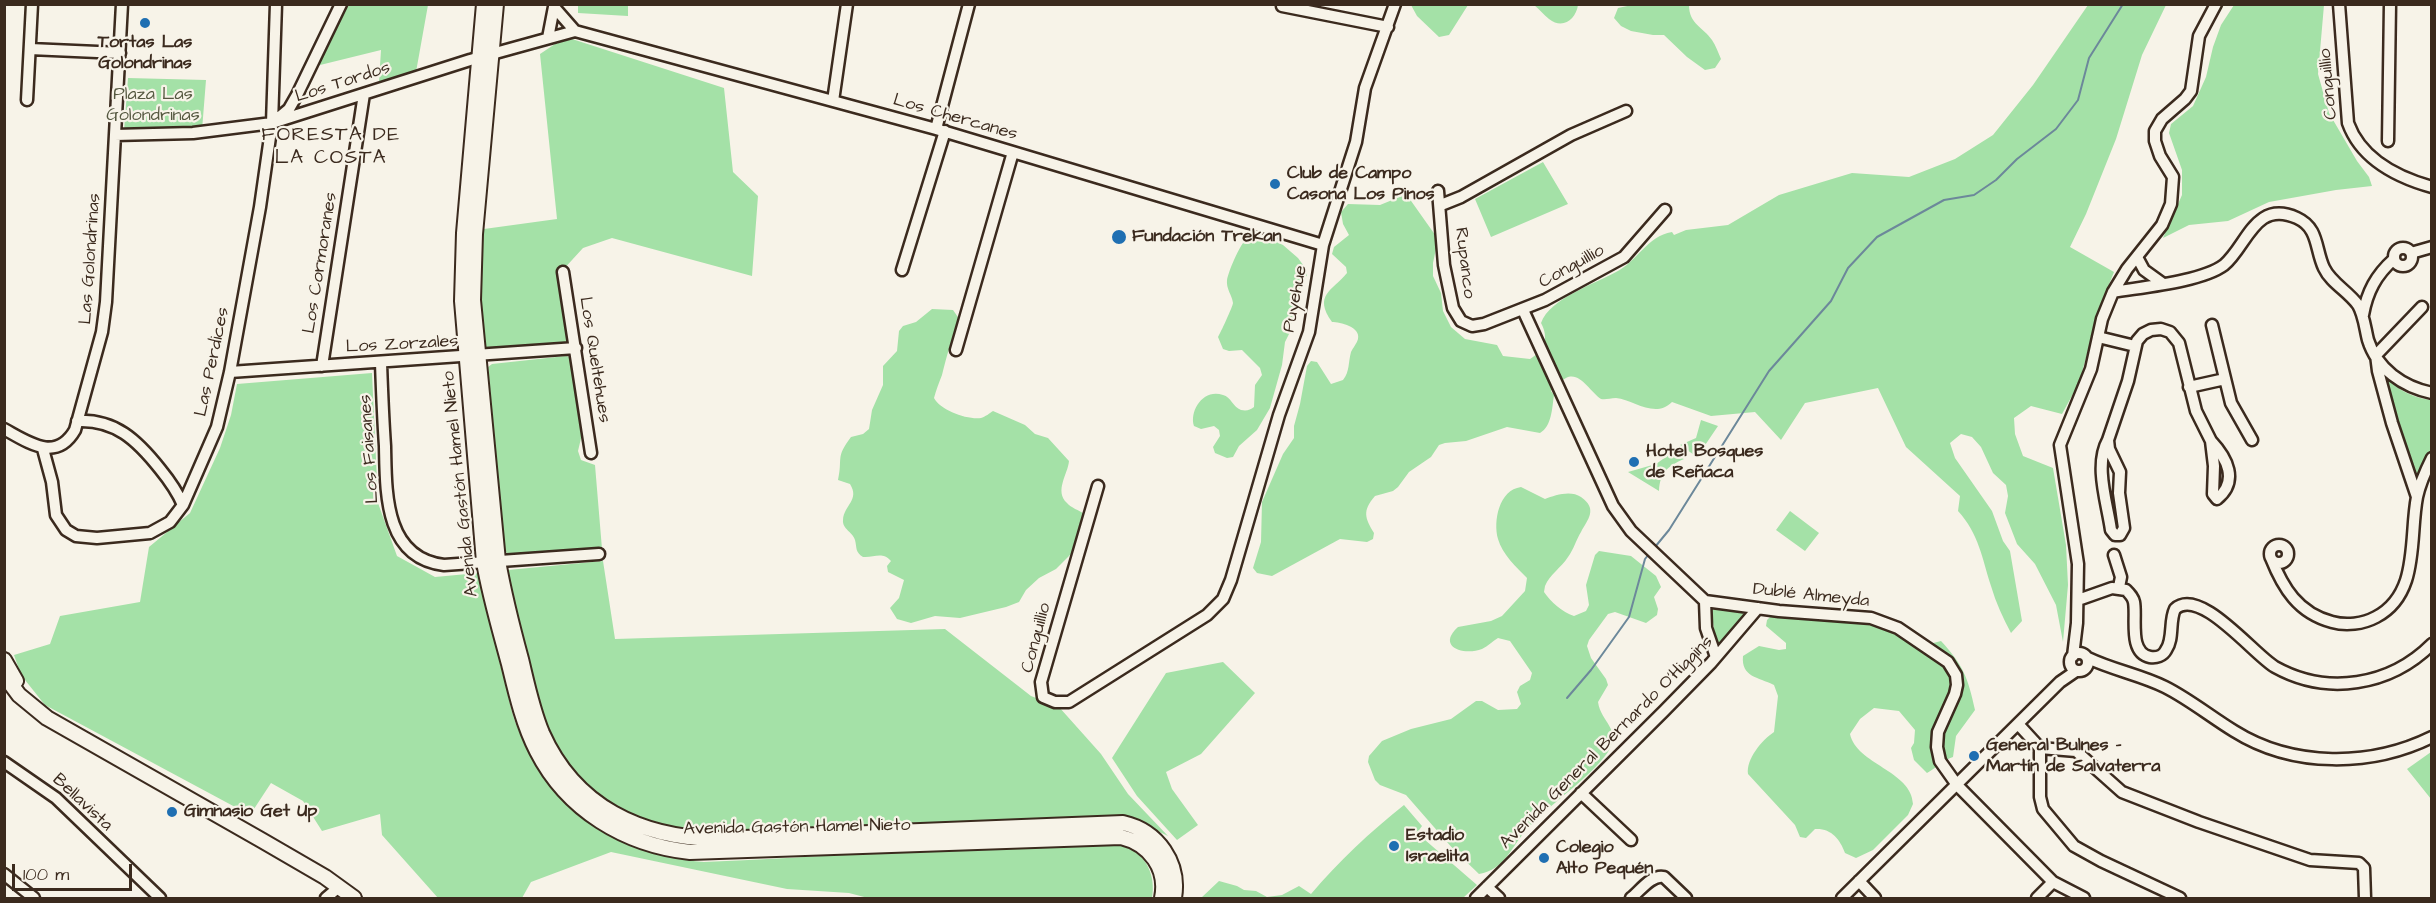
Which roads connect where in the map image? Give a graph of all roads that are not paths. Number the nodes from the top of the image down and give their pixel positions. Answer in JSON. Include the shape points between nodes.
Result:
{"nodes":[{"id":1,"x":32,"y":4,"type":"edge"},
{"id":2,"x":122,"y":4,"type":"edge"},
{"id":3,"x":276,"y":4,"type":"edge"},
{"id":4,"x":341,"y":4,"type":"edge"},
{"id":5,"x":484,"y":4,"type":"edge"},
{"id":6,"x":496,"y":4,"type":"edge"},
{"id":7,"x":847,"y":4,"type":"edge"},
{"id":8,"x":969,"y":4,"type":"edge"},
{"id":9,"x":1395,"y":4,"type":"edge"},
{"id":10,"x":2216,"y":4,"type":"edge"},
{"id":11,"x":2339,"y":4,"type":"edge"},
{"id":12,"x":2390,"y":4,"type":"edge"},
{"id":13,"x":554,"y":6,"type":"edge"},
{"id":14,"x":1282,"y":6,"type":"edge"},
{"id":15,"x":1388,"y":27,"type":"junction"},
{"id":16,"x":575,"y":31,"type":"junction"},
{"id":17,"x":548,"y":38,"type":"junction"},
{"id":18,"x":30,"y":50,"type":"junction"},
{"id":19,"x":120,"y":53,"type":"junction"},
{"id":20,"x":486,"y":56,"type":"junction"},
{"id":21,"x":364,"y":94,"type":"junction"},
{"id":22,"x":27,"y":100,"type":"dead end"},
{"id":23,"x":833,"y":101,"type":"junction"},
{"id":24,"x":1626,"y":111,"type":"dead end"},
{"id":25,"x":272,"y":123,"type":"junction"},
{"id":26,"x":940,"y":130,"type":"junction"},
{"id":27,"x":115,"y":135,"type":"junction"},
{"id":28,"x":2388,"y":141,"type":"dead end"},
{"id":29,"x":1013,"y":152,"type":"junction"},
{"id":30,"x":2432,"y":187,"type":"edge"},
{"id":31,"x":1438,"y":191,"type":"dead end"},
{"id":32,"x":1441,"y":205,"type":"junction"},
{"id":33,"x":1665,"y":210,"type":"dead end"},
{"id":34,"x":1323,"y":245,"type":"junction"},
{"id":35,"x":2432,"y":247,"type":"edge"},
{"id":36,"x":2137,"y":257,"type":"junction"},
{"id":37,"x":902,"y":270,"type":"dead end"},
{"id":38,"x":563,"y":272,"type":"dead end"},
{"id":39,"x":2162,"y":283,"type":"junction"},
{"id":40,"x":2372,"y":285,"type":"junction"},
{"id":41,"x":2345,"y":291,"type":"junction"},
{"id":42,"x":2113,"y":292,"type":"junction"},
{"id":43,"x":2422,"y":307,"type":"dead end"},
{"id":44,"x":1523,"y":310,"type":"junction"},
{"id":45,"x":2362,"y":315,"type":"junction"},
{"id":46,"x":2212,"y":325,"type":"dead end"},
{"id":47,"x":1476,"y":326,"type":"joint"},
{"id":48,"x":2098,"y":337,"type":"junction"},
{"id":49,"x":2135,"y":346,"type":"junction"},
{"id":50,"x":576,"y":348,"type":"junction"},
{"id":51,"x":956,"y":350,"type":"dead end"},
{"id":52,"x":2376,"y":356,"type":"junction"},
{"id":53,"x":472,"y":357,"type":"junction"},
{"id":54,"x":381,"y":363,"type":"junction"},
{"id":55,"x":322,"y":366,"type":"junction"},
{"id":56,"x":230,"y":372,"type":"junction"},
{"id":57,"x":2225,"y":379,"type":"junction"},
{"id":58,"x":2189,"y":387,"type":"junction"},
{"id":59,"x":2432,"y":393,"type":"edge"},
{"id":60,"x":77,"y":422,"type":"junction"},
{"id":61,"x":4,"y":429,"type":"edge"},
{"id":62,"x":2108,"y":440,"type":"junction"},
{"id":63,"x":2252,"y":440,"type":"dead end"},
{"id":64,"x":2211,"y":441,"type":"dead end"},
{"id":65,"x":43,"y":448,"type":"junction"},
{"id":66,"x":591,"y":453,"type":"dead end"},
{"id":67,"x":2432,"y":458,"type":"edge"},
{"id":68,"x":1098,"y":486,"type":"dead end"},
{"id":69,"x":2417,"y":497,"type":"junction"},
{"id":70,"x":183,"y":505,"type":"junction"},
{"id":71,"x":599,"y":554,"type":"dead end"},
{"id":72,"x":2114,"y":555,"type":"dead end"},
{"id":73,"x":491,"y":562,"type":"junction"},
{"id":74,"x":2279,"y":579,"type":"junction"},
{"id":75,"x":2119,"y":588,"type":"junction"},
{"id":76,"x":1223,"y":599,"type":"joint"},
{"id":77,"x":2078,"y":600,"type":"junction"},
{"id":78,"x":1705,"y":601,"type":"junction"},
{"id":79,"x":1758,"y":608,"type":"junction"},
{"id":80,"x":2432,"y":644,"type":"edge"},
{"id":81,"x":1716,"y":657,"type":"junction"},
{"id":82,"x":4,"y":660,"type":"edge"},
{"id":83,"x":2079,"y":662,"type":"junction"},
{"id":84,"x":4,"y":675,"type":"edge"},
{"id":85,"x":61,"y":724,"type":"junction"},
{"id":86,"x":2018,"y":724,"type":"junction"},
{"id":87,"x":2432,"y":737,"type":"edge"},
{"id":88,"x":2040,"y":748,"type":"junction"},
{"id":89,"x":4,"y":762,"type":"edge"},
{"id":90,"x":1957,"y":784,"type":"junction"},
{"id":91,"x":1581,"y":793,"type":"junction"},
{"id":92,"x":1631,"y":840,"type":"dead end"},
{"id":93,"x":4,"y":874,"type":"edge"},
{"id":94,"x":1859,"y":882,"type":"junction"},
{"id":95,"x":2053,"y":882,"type":"junction"},
{"id":96,"x":339,"y":887,"type":"junction"},
{"id":97,"x":1487,"y":887,"type":"junction"},
{"id":98,"x":34,"y":898,"type":"edge"},
{"id":99,"x":160,"y":898,"type":"edge"},
{"id":100,"x":326,"y":898,"type":"edge"},
{"id":101,"x":354,"y":898,"type":"edge"},
{"id":102,"x":1162,"y":898,"type":"edge"},
{"id":103,"x":1174,"y":898,"type":"edge"},
{"id":104,"x":1476,"y":898,"type":"edge"},
{"id":105,"x":1498,"y":898,"type":"edge"},
{"id":106,"x":1631,"y":898,"type":"edge"},
{"id":107,"x":1686,"y":898,"type":"edge"},
{"id":108,"x":1842,"y":898,"type":"edge"},
{"id":109,"x":1875,"y":898,"type":"edge"},
{"id":110,"x":2037,"y":898,"type":"edge"},
{"id":111,"x":2084,"y":898,"type":"edge"},
{"id":112,"x":2180,"y":898,"type":"edge"},
{"id":113,"x":2366,"y":898,"type":"edge"}],
"edges":[{"from":1,"to":18,"type":"street"},
{"from":2,"to":19,"type":"street","name":"Las Golondrinas"},
{"from":3,"to":25,"type":"street","name":"Las Perdices"},
{"from":4,"to":25,"type":"street","via":[[290,109]]},
{"from":5,"to":20,"type":"main road","name":"Avenida Gastón Hamel Nieto"},
{"from":6,"to":20,"type":"main road","name":"Avenida Gastón Hamel Nieto"},
{"from":7,"to":23,"type":"street"},
{"from":8,"to":26,"type":"street"},
{"from":9,"to":15,"type":"street","name":"Puyehue"},
{"from":10,"to":36,"type":"street","via":[[2199,36],[2191,91],[2155,131],[2160,156],[2173,177],[2173,196],[2162,225]]},
{"from":11,"to":30,"type":"street","name":"Conguillio","via":[[2348,123],[2354,137],[2375,161]]},
{"from":12,"to":28,"type":"street"},
{"from":13,"to":16,"type":"street"},
{"from":13,"to":17,"type":"street"},
{"from":14,"to":15,"type":"street"},
{"from":15,"to":34,"type":"street","name":"Puyehue","via":[[1365,88],[1356,142]]},
{"from":16,"to":17,"type":"street","name":"Los Tordos"},
{"from":16,"to":23,"type":"street","name":"Los Chercanes"},
{"from":17,"to":20,"type":"street","name":"Los Tordos"},
{"from":18,"to":19,"type":"street"},
{"from":18,"to":22,"type":"street"},
{"from":19,"to":27,"type":"street","name":"Las Golondrinas"},
{"from":20,"to":21,"type":"street","name":"Los Tordos"},
{"from":20,"to":53,"type":"main road","name":"Avenida Gastón Hamel Nieto"},
{"from":21,"to":25,"type":"street","name":"Los Tordos"},
{"from":21,"to":55,"type":"street","name":"Los Cormoranes"},
{"from":23,"to":26,"type":"street","name":"Los Chercanes"},
{"from":24,"to":32,"type":"street","via":[[1571,135]]},
{"from":25,"to":27,"type":"street","name":"Los Tordos","via":[[193,133]]},
{"from":25,"to":56,"type":"street","name":"Las Perdices"},
{"from":26,"to":29,"type":"street","name":"Los Chercanes"},
{"from":26,"to":37,"type":"street"},
{"from":27,"to":60,"type":"street","name":"Las Golondrinas","via":[[104,322]]},
{"from":29,"to":34,"type":"street","name":"Los Chercanes"},
{"from":29,"to":51,"type":"street"},
{"from":31,"to":32,"type":"street","name":"Rupanco"},
{"from":32,"to":47,"type":"street","name":"Rupanco","via":[[1444,265],[1454,312],[1464,323]]},
{"from":33,"to":44,"type":"street","name":"Conguillio","via":[[1623,257]]},
{"from":34,"to":76,"type":"street","name":"Puyehue","via":[[1309,332],[1279,415]]},
{"from":35,"to":40,"type":"street","via":[[2411,253],[2407,265],[2398,265],[2394,259]]},
{"from":36,"to":39,"type":"street","via":[[2144,270]]},
{"from":36,"to":42,"type":"street"},
{"from":38,"to":50,"type":"street","name":"Los Queltehues"},
{"from":39,"to":41,"type":"street","via":[[2218,269],[2259,221],[2283,214],[2311,229],[2325,270]]},
{"from":39,"to":42,"type":"street"},
{"from":40,"to":41,"type":"street"},
{"from":40,"to":45,"type":"street"},
{"from":41,"to":45,"type":"street"},
{"from":42,"to":48,"type":"street"},
{"from":43,"to":52,"type":"street"},
{"from":44,"to":47,"type":"street","name":"Conguillio"},
{"from":44,"to":78,"type":"street","via":[[1621,518]]},
{"from":45,"to":52,"type":"street"},
{"from":46,"to":57,"type":"street"},
{"from":48,"to":49,"type":"street"},
{"from":48,"to":77,"type":"street","via":[[2091,369],[2060,445],[2077,547]]},
{"from":49,"to":58,"type":"street","via":[[2151,330],[2161,329],[2174,335]]},
{"from":49,"to":62,"type":"street"},
{"from":50,"to":53,"type":"street","name":"Los Zorzales"},
{"from":50,"to":66,"type":"street","name":"Los Queltehues"},
{"from":52,"to":59,"type":"street","via":[[2396,379]]},
{"from":52,"to":69,"type":"street","via":[[2392,423]]},
{"from":53,"to":54,"type":"street","name":"Los Zorzales"},
{"from":53,"to":73,"type":"main road","name":"Avenida Gastón Hamel Nieto"},
{"from":54,"to":55,"type":"street","name":"Los Zorzales"},
{"from":54,"to":73,"type":"street","name":"Los Faisanes","via":[[386,487],[398,533],[411,551],[430,562]]},
{"from":55,"to":56,"type":"street","name":"Los Zorzales"},
{"from":56,"to":70,"type":"street","name":"Las Perdices","via":[[217,427]]},
{"from":57,"to":58,"type":"street"},
{"from":57,"to":63,"type":"street","via":[[2235,413]]},
{"from":58,"to":64,"type":"street"},
{"from":60,"to":65,"type":"street","name":"Las Golondrinas","via":[[67,440]]},
{"from":60,"to":70,"type":"street","via":[[98,422],[128,434],[165,476]]},
{"from":61,"to":65,"type":"street"},
{"from":62,"to":62,"type":"street","via":[[2101,455],[2102,469],[2111,530],[2117,535],[2124,531],[2121,479]]},
{"from":65,"to":70,"type":"street","name":"Las Perdices","via":[[56,515],[66,530],[76,536],[150,533],[170,522]]},
{"from":67,"to":69,"type":"street"},
{"from":68,"to":76,"type":"street","name":"Conguillio","via":[[1041,682],[1043,697],[1069,702],[1206,615]]},
{"from":69,"to":74,"type":"street","via":[[2406,583],[2398,598],[2379,616],[2355,624],[2323,619],[2302,606]]},
{"from":71,"to":73,"type":"street","name":"Los Faisanes"},
{"from":72,"to":75,"type":"street","via":[[2121,577]]},
{"from":73,"to":102,"type":"main road","name":"Avenida Gastón Hamel Nieto","via":[[490,595],[536,750],[571,797],[597,820],[620,833],[656,846],[701,852],[1121,837],[1143,846],[1156,861],[1163,878]]},
{"from":73,"to":103,"type":"main road","name":"Avenida Gastón Hamel Nieto","via":[[531,702],[548,744],[580,789],[630,823],[673,836],[718,839],[1123,823],[1146,832],[1165,851],[1174,874]]},
{"from":74,"to":74,"type":"street","via":[[2271,558],[2278,563],[2287,558]]},
{"from":75,"to":77,"type":"street"},
{"from":75,"to":80,"type":"street","via":[[2126,590],[2133,600],[2135,636],[2146,656],[2158,657],[2167,649],[2172,615],[2180,604],[2191,604],[2228,624],[2274,666],[2320,682],[2351,683],[2382,676],[2405,666]]},
{"from":77,"to":83,"type":"street"},
{"from":78,"to":79,"type":"street","name":"Dublé Almeyda"},
{"from":78,"to":81,"type":"street","via":[[1706,628]]},
{"from":79,"to":81,"type":"street","name":"Avenida General Bernardo O'Higgins"},
{"from":79,"to":90,"type":"street","name":"Dublé Almeyda","via":[[1864,616],[1898,628],[1948,662],[1956,675],[1956,690],[1940,724],[1937,747],[1940,761]]},
{"from":81,"to":91,"type":"street","name":"Avenida General Bernardo O'Higgins"},
{"from":82,"to":85,"type":"main road","via":[[25,692]]},
{"from":83,"to":86,"type":"street"},
{"from":83,"to":87,"type":"street","via":[[2163,686],[2251,740],[2294,754],[2364,758]]},
{"from":84,"to":85,"type":"main road","via":[[28,704]]},
{"from":85,"to":96,"type":"main road"},
{"from":86,"to":88,"type":"street"},
{"from":86,"to":90,"type":"street"},
{"from":88,"to":112,"type":"street","via":[[2043,809],[2074,846]]},
{"from":88,"to":113,"type":"street","via":[[2076,751],[2127,794],[2219,830],[2310,860],[2359,863],[2364,868]]},
{"from":89,"to":99,"type":"street","name":"Bellavista","via":[[56,798]]},
{"from":90,"to":94,"type":"street"},
{"from":90,"to":95,"type":"street","name":"Dublé Almeyda"},
{"from":91,"to":92,"type":"street"},
{"from":91,"to":97,"type":"street","name":"Avenida General Bernardo O'Higgins"},
{"from":93,"to":98,"type":"street"},
{"from":94,"to":108,"type":"street"},
{"from":94,"to":109,"type":"street"},
{"from":95,"to":110,"type":"street"},
{"from":95,"to":111,"type":"street","name":"Dublé Almeyda"},
{"from":96,"to":100,"type":"street"},
{"from":96,"to":101,"type":"main road"},
{"from":97,"to":104,"type":"street","name":"Avenida General Bernardo O'Higgins"},
{"from":97,"to":105,"type":"street"},
{"from":106,"to":107,"type":"street","via":[[1659,876]]}]}
